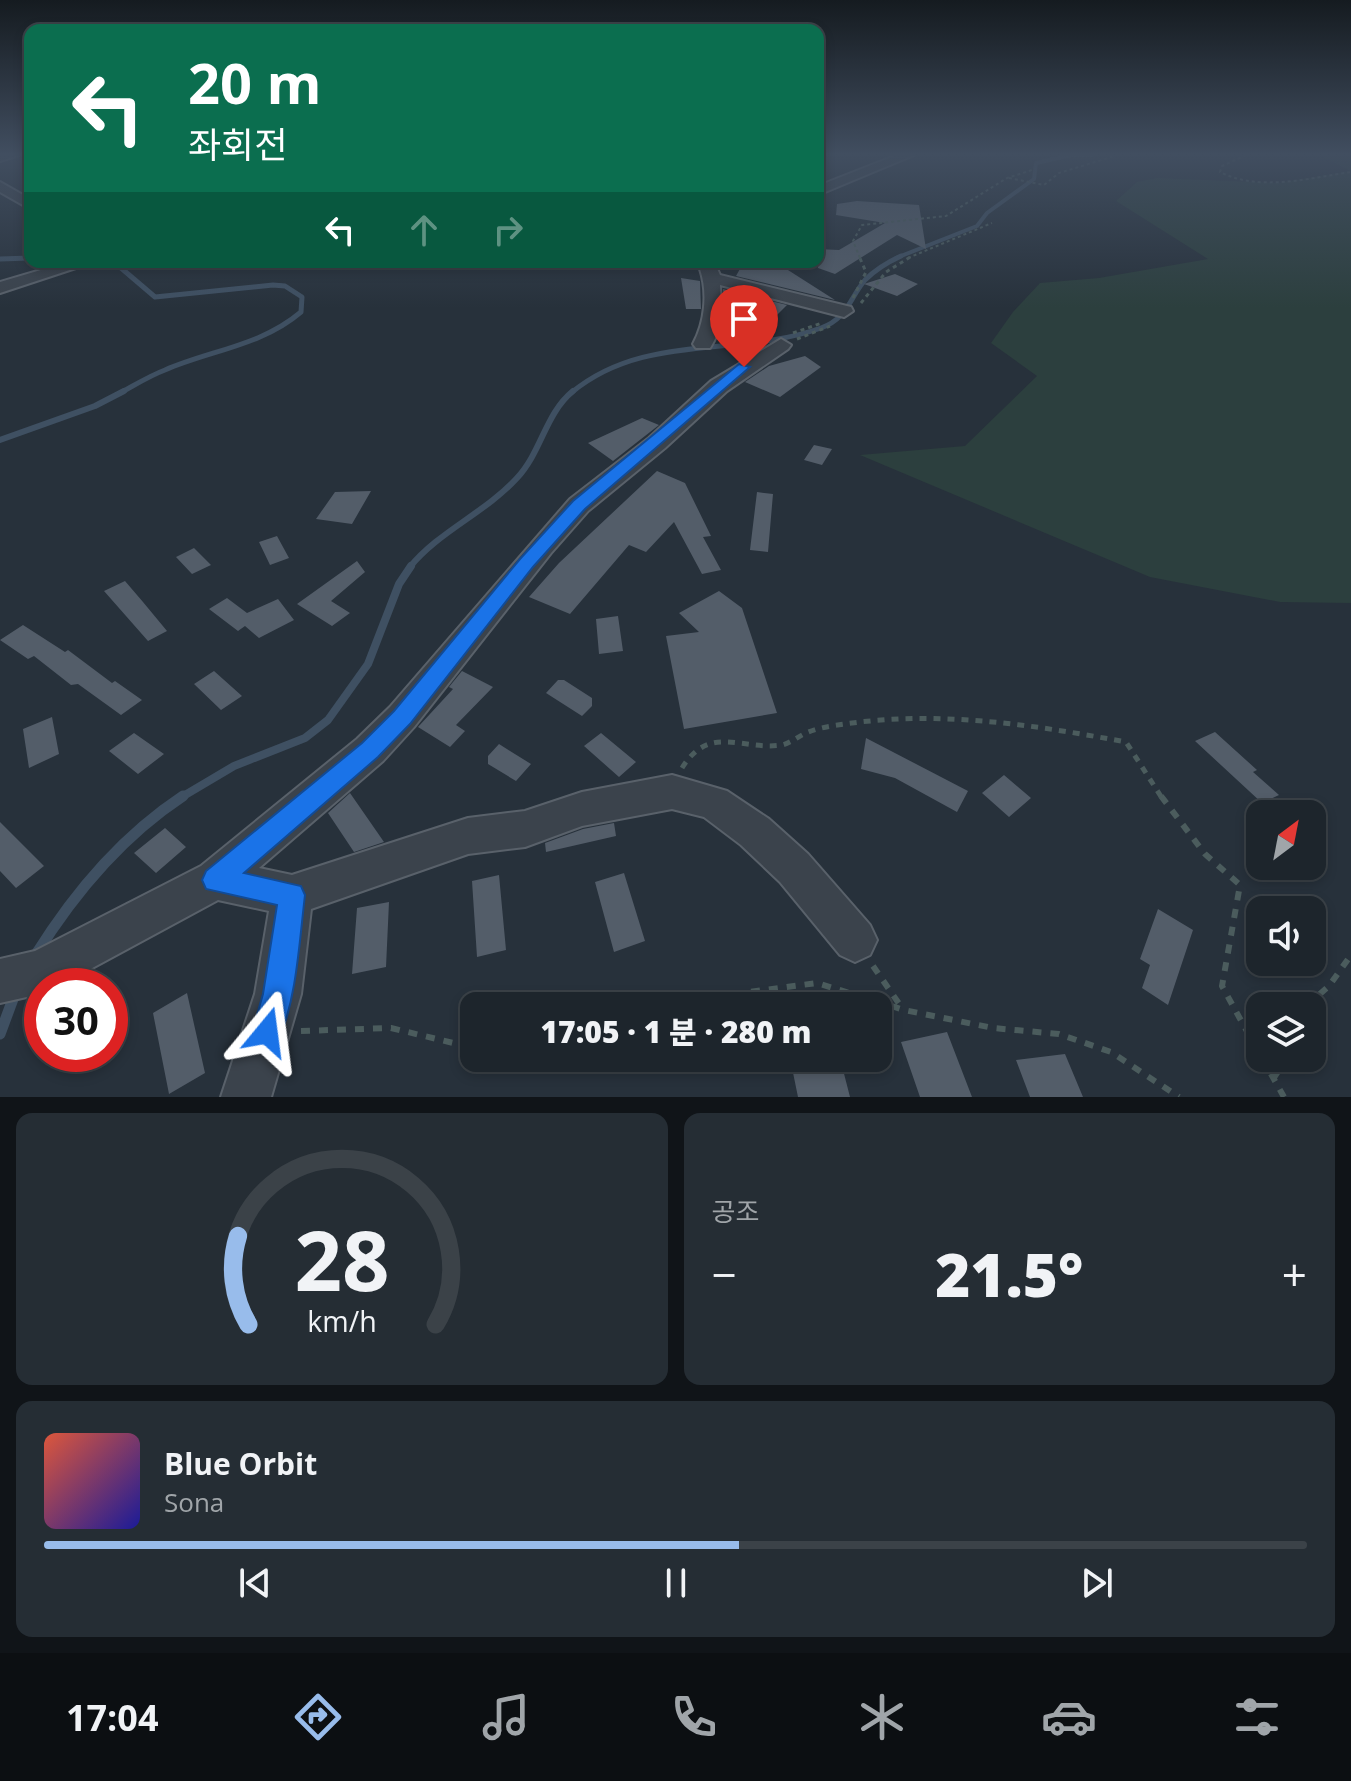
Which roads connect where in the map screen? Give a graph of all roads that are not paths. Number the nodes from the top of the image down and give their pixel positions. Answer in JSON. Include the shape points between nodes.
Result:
{"nodes":[{"id":1,"x":66,"y":268,"type":"edge"},
{"id":2,"x":709,"y":268,"type":"edge"},
{"id":3,"x":712,"y":278,"type":"junction"},
{"id":4,"x":0,"y":288,"type":"edge"},
{"id":5,"x":848,"y":315,"type":"road end"},
{"id":6,"x":774,"y":339,"type":"road end"},
{"id":7,"x":703,"y":344,"type":"road end"},
{"id":8,"x":215,"y":880,"type":"junction"},
{"id":9,"x":292,"y":895,"type":"junction"},
{"id":10,"x":855,"y":940,"type":"road end"},
{"id":11,"x":15,"y":977,"type":"edge"},
{"id":12,"x":246,"y":1097,"type":"edge"}],
"edges":[{"from":1,"to":4,"type":"street"},
{"from":2,"to":3,"type":"street"},
{"from":3,"to":5,"type":"street"},
{"from":3,"to":7,"type":"street","via":[[716,314]]},
{"from":6,"to":8,"type":"street","via":[[579,505],[370,750]]},
{"from":8,"to":9,"type":"street"},
{"from":8,"to":11,"type":"street"},
{"from":9,"to":10,"type":"street","via":[[468,836],[525,829],[582,809],[672,792],[714,803],[755,832],[794,868]]},
{"from":9,"to":12,"type":"street","via":[[278,994]]}]}
